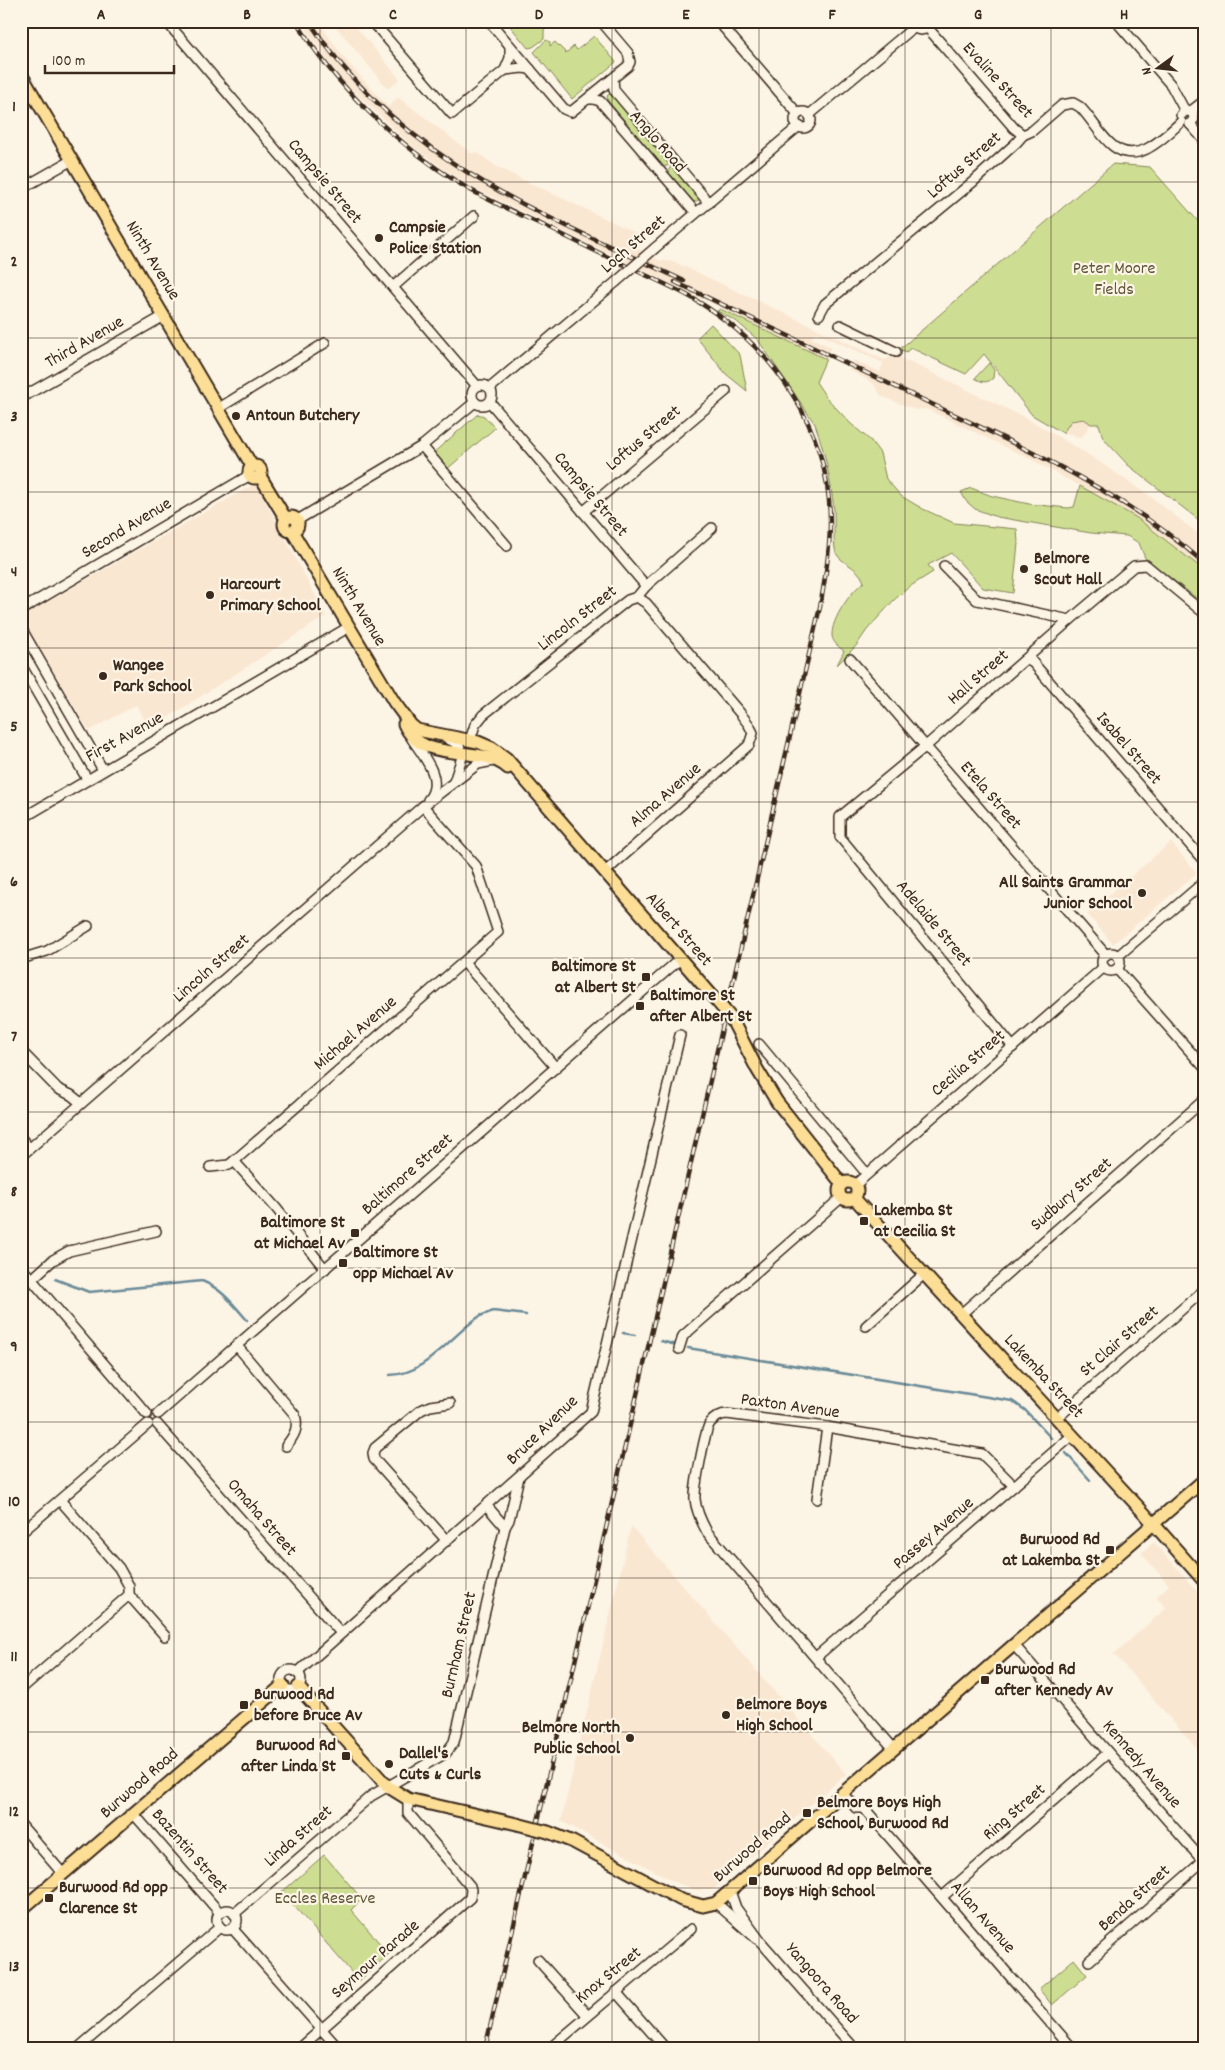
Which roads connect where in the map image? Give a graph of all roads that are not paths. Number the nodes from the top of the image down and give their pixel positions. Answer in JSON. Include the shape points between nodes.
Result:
{"nodes":[{"id":1,"x":166,"y":21,"type":"edge"},
{"id":2,"x":372,"y":21,"type":"edge"},
{"id":3,"x":489,"y":21,"type":"edge"},
{"id":4,"x":600,"y":21,"type":"edge"},
{"id":5,"x":718,"y":21,"type":"edge"},
{"id":6,"x":1116,"y":21,"type":"edge"},
{"id":7,"x":912,"y":24,"type":"edge"},
{"id":8,"x":927,"y":24,"type":"edge"},
{"id":9,"x":510,"y":46,"type":"junction"},
{"id":10,"x":530,"y":69,"type":"junction"},
{"id":11,"x":505,"y":70,"type":"junction"},
{"id":12,"x":21,"y":74,"type":"edge"},
{"id":13,"x":613,"y":79,"type":"junction"},
{"id":14,"x":588,"y":100,"type":"junction"},
{"id":15,"x":1204,"y":101,"type":"edge"},
{"id":16,"x":1188,"y":111,"type":"junction"},
{"id":17,"x":798,"y":114,"type":"junction"},
{"id":18,"x":809,"y":115,"type":"junction"},
{"id":19,"x":1186,"y":123,"type":"junction"},
{"id":20,"x":799,"y":126,"type":"junction"},
{"id":21,"x":1023,"y":134,"type":"junction"},
{"id":22,"x":1204,"y":140,"type":"edge"},
{"id":23,"x":72,"y":160,"type":"junction"},
{"id":24,"x":21,"y":189,"type":"edge"},
{"id":25,"x":709,"y":203,"type":"junction"},
{"id":26,"x":696,"y":213,"type":"junction"},
{"id":27,"x":474,"y":216,"type":"dead end"},
{"id":28,"x":392,"y":287,"type":"junction"},
{"id":29,"x":819,"y":315,"type":"dead end"},
{"id":30,"x":164,"y":316,"type":"junction"},
{"id":31,"x":840,"y":325,"type":"dead end"},
{"id":32,"x":325,"y":343,"type":"dead end"},
{"id":33,"x":896,"y":352,"type":"dead end"},
{"id":34,"x":477,"y":386,"type":"junction"},
{"id":35,"x":490,"y":388,"type":"junction"},
{"id":36,"x":726,"y":390,"type":"dead end"},
{"id":37,"x":21,"y":398,"type":"edge"},
{"id":38,"x":475,"y":402,"type":"junction"},
{"id":39,"x":490,"y":402,"type":"junction"},
{"id":40,"x":218,"y":408,"type":"junction"},
{"id":41,"x":422,"y":446,"type":"junction"},
{"id":42,"x":254,"y":472,"type":"junction"},
{"id":43,"x":583,"y":512,"type":"junction"},
{"id":44,"x":292,"y":524,"type":"junction"},
{"id":45,"x":712,"y":528,"type":"dead end"},
{"id":46,"x":507,"y":546,"type":"dead end"},
{"id":47,"x":944,"y":566,"type":"dead end"},
{"id":48,"x":646,"y":586,"type":"junction"},
{"id":49,"x":637,"y":597,"type":"junction"},
{"id":50,"x":21,"y":610,"type":"edge"},
{"id":51,"x":1204,"y":613,"type":"edge"},
{"id":52,"x":1070,"y":620,"type":"junction"},
{"id":53,"x":349,"y":627,"type":"junction"},
{"id":54,"x":21,"y":628,"type":"edge"},
{"id":55,"x":1028,"y":657,"type":"junction"},
{"id":56,"x":850,"y":659,"type":"dead end"},
{"id":57,"x":21,"y":665,"type":"edge"},
{"id":58,"x":394,"y":702,"type":"junction"},
{"id":59,"x":407,"y":730,"type":"junction"},
{"id":60,"x":432,"y":733,"type":"junction"},
{"id":61,"x":470,"y":740,"type":"junction"},
{"id":62,"x":926,"y":746,"type":"junction"},
{"id":63,"x":464,"y":754,"type":"junction"},
{"id":64,"x":503,"y":764,"type":"junction"},
{"id":65,"x":103,"y":770,"type":"junction"},
{"id":66,"x":87,"y":779,"type":"junction"},
{"id":67,"x":452,"y":785,"type":"junction"},
{"id":68,"x":546,"y":804,"type":"junction"},
{"id":69,"x":423,"y":806,"type":"junction"},
{"id":70,"x":840,"y":817,"type":"joint"},
{"id":71,"x":21,"y":818,"type":"edge"},
{"id":72,"x":1204,"y":862,"type":"edge"},
{"id":73,"x":605,"y":872,"type":"junction"},
{"id":74,"x":1204,"y":882,"type":"edge"},
{"id":75,"x":88,"y":926,"type":"dead end"},
{"id":76,"x":1106,"y":955,"type":"junction"},
{"id":77,"x":1118,"y":956,"type":"junction"},
{"id":78,"x":21,"y":959,"type":"edge"},
{"id":79,"x":680,"y":959,"type":"junction"},
{"id":80,"x":464,"y":962,"type":"junction"},
{"id":81,"x":1104,"y":967,"type":"junction"},
{"id":82,"x":1117,"y":969,"type":"junction"},
{"id":83,"x":680,"y":1035,"type":"dead end"},
{"id":84,"x":759,"y":1044,"type":"dead end"},
{"id":85,"x":1013,"y":1047,"type":"junction"},
{"id":86,"x":21,"y":1051,"type":"edge"},
{"id":87,"x":1204,"y":1067,"type":"edge"},
{"id":88,"x":556,"y":1068,"type":"junction"},
{"id":89,"x":1204,"y":1100,"type":"edge"},
{"id":90,"x":81,"y":1103,"type":"junction"},
{"id":91,"x":21,"y":1138,"type":"edge"},
{"id":92,"x":29,"y":1148,"type":"junction"},
{"id":93,"x":21,"y":1156,"type":"edge"},
{"id":94,"x":234,"y":1161,"type":"junction"},
{"id":95,"x":210,"y":1167,"type":"dead end"},
{"id":96,"x":867,"y":1174,"type":"junction"},
{"id":97,"x":842,"y":1184,"type":"junction"},
{"id":98,"x":856,"y":1185,"type":"junction"},
{"id":99,"x":848,"y":1198,"type":"junction"},
{"id":100,"x":156,"y":1231,"type":"dead end"},
{"id":101,"x":21,"y":1268,"type":"edge"},
{"id":102,"x":325,"y":1269,"type":"junction"},
{"id":103,"x":924,"y":1274,"type":"junction"},
{"id":104,"x":32,"y":1279,"type":"junction"},
{"id":105,"x":1204,"y":1290,"type":"edge"},
{"id":106,"x":961,"y":1314,"type":"junction"},
{"id":107,"x":866,"y":1326,"type":"dead end"},
{"id":108,"x":237,"y":1346,"type":"junction"},
{"id":109,"x":679,"y":1349,"type":"dead end"},
{"id":110,"x":450,"y":1403,"type":"dead end"},
{"id":111,"x":148,"y":1414,"type":"junction"},
{"id":112,"x":158,"y":1414,"type":"junction"},
{"id":113,"x":1057,"y":1418,"type":"junction"},
{"id":114,"x":152,"y":1424,"type":"junction"},
{"id":115,"x":827,"y":1427,"type":"junction"},
{"id":116,"x":1073,"y":1435,"type":"junction"},
{"id":117,"x":286,"y":1446,"type":"dead end"},
{"id":118,"x":519,"y":1478,"type":"junction"},
{"id":119,"x":1204,"y":1480,"type":"edge"},
{"id":120,"x":1014,"y":1486,"type":"junction"},
{"id":121,"x":817,"y":1499,"type":"dead end"},
{"id":122,"x":60,"y":1500,"type":"junction"},
{"id":123,"x":486,"y":1506,"type":"junction"},
{"id":124,"x":1154,"y":1524,"type":"junction"},
{"id":125,"x":505,"y":1528,"type":"junction"},
{"id":126,"x":21,"y":1533,"type":"edge"},
{"id":127,"x":447,"y":1540,"type":"junction"},
{"id":128,"x":1204,"y":1581,"type":"edge"},
{"id":129,"x":129,"y":1596,"type":"junction"},
{"id":130,"x":341,"y":1632,"type":"junction"},
{"id":131,"x":165,"y":1636,"type":"dead end"},
{"id":132,"x":1014,"y":1644,"type":"junction"},
{"id":133,"x":816,"y":1657,"type":"junction"},
{"id":134,"x":297,"y":1673,"type":"junction"},
{"id":135,"x":283,"y":1685,"type":"junction"},
{"id":136,"x":298,"y":1687,"type":"junction"},
{"id":137,"x":21,"y":1688,"type":"edge"},
{"id":138,"x":894,"y":1749,"type":"junction"},
{"id":139,"x":1108,"y":1752,"type":"junction"},
{"id":140,"x":387,"y":1786,"type":"junction"},
{"id":141,"x":841,"y":1795,"type":"junction"},
{"id":142,"x":408,"y":1799,"type":"junction"},
{"id":143,"x":133,"y":1813,"type":"junction"},
{"id":144,"x":21,"y":1826,"type":"edge"},
{"id":145,"x":1203,"y":1862,"type":"edge"},
{"id":146,"x":63,"y":1874,"type":"junction"},
{"id":147,"x":730,"y":1891,"type":"junction"},
{"id":148,"x":942,"y":1898,"type":"junction"},
{"id":149,"x":716,"y":1904,"type":"junction"},
{"id":150,"x":21,"y":1910,"type":"edge"},
{"id":151,"x":220,"y":1913,"type":"junction"},
{"id":152,"x":234,"y":1914,"type":"junction"},
{"id":153,"x":220,"y":1927,"type":"junction"},
{"id":154,"x":232,"y":1928,"type":"junction"},
{"id":155,"x":691,"y":1929,"type":"dead end"},
{"id":156,"x":761,"y":1942,"type":"junction"},
{"id":157,"x":538,"y":1960,"type":"dead end"},
{"id":158,"x":1089,"y":1961,"type":"dead end"},
{"id":159,"x":616,"y":1992,"type":"junction"},
{"id":160,"x":587,"y":2015,"type":"junction"},
{"id":161,"x":322,"y":2028,"type":"junction"},
{"id":162,"x":77,"y":2049,"type":"edge"},
{"id":163,"x":298,"y":2049,"type":"edge"},
{"id":164,"x":339,"y":2049,"type":"edge"},
{"id":165,"x":549,"y":2049,"type":"edge"},
{"id":166,"x":666,"y":2049,"type":"edge"},
{"id":167,"x":855,"y":2049,"type":"edge"},
{"id":168,"x":1073,"y":2049,"type":"edge"}],
"edges":[{"from":1,"to":28,"type":"street","name":"Campsie Street"},
{"from":2,"to":11,"type":"street","via":[[452,114]]},
{"from":3,"to":9,"type":"street"},
{"from":4,"to":13,"type":"street","via":[[630,57],[628,66]]},
{"from":5,"to":17,"type":"street"},
{"from":6,"to":16,"type":"street","via":[[1170,84]]},
{"from":7,"to":8,"type":"street","via":[[920,30]]},
{"from":7,"to":18,"type":"street"},
{"from":8,"to":21,"type":"street","name":"Evaline Street","via":[[1017,132]]},
{"from":9,"to":10,"type":"street"},
{"from":9,"to":11,"type":"street"},
{"from":10,"to":11,"type":"street"},
{"from":10,"to":14,"type":"street","via":[[567,112],[576,110]]},
{"from":12,"to":23,"type":"main road","name":"Ninth Avenue"},
{"from":13,"to":14,"type":"street"},
{"from":13,"to":25,"type":"street","name":"Anglo Road","via":[[614,90]]},
{"from":14,"to":26,"type":"street","name":"Anglo Road","via":[[600,101]]},
{"from":15,"to":16,"type":"street"},
{"from":16,"to":19,"type":"street","via":[[1180,115]]},
{"from":17,"to":18,"type":"street","via":[[804,112]]},
{"from":17,"to":20,"type":"street","via":[[796,122]]},
{"from":18,"to":20,"type":"street","via":[[809,124],[803,128]]},
{"from":19,"to":21,"type":"street","name":"Loftus Street","via":[[1149,149],[1136,153],[1114,147],[1083,111],[1073,104],[1066,104],[1032,131]]},
{"from":19,"to":22,"type":"street"},
{"from":20,"to":25,"type":"street","name":"Loch Street"},
{"from":21,"to":29,"type":"street","name":"Loftus Street","via":[[974,181],[825,304]]},
{"from":23,"to":24,"type":"street"},
{"from":23,"to":30,"type":"main road","name":"Ninth Avenue"},
{"from":25,"to":26,"type":"street","name":"Loch Street"},
{"from":26,"to":35,"type":"street","name":"Loch Street","bridge":true},
{"from":27,"to":28,"type":"street"},
{"from":28,"to":34,"type":"street","name":"Campsie Street"},
{"from":30,"to":37,"type":"street","name":"Third Avenue"},
{"from":30,"to":40,"type":"main road","name":"Ninth Avenue"},
{"from":31,"to":33,"type":"street"},
{"from":32,"to":40,"type":"street"},
{"from":34,"to":35,"type":"street"},
{"from":34,"to":38,"type":"street","via":[[472,394]]},
{"from":35,"to":39,"type":"street","via":[[493,394]]},
{"from":36,"to":43,"type":"street","name":"Loftus Street"},
{"from":38,"to":39,"type":"street","via":[[484,405]]},
{"from":38,"to":41,"type":"street"},
{"from":39,"to":43,"type":"street","name":"Campsie Street"},
{"from":40,"to":42,"type":"main road","name":"Ninth Avenue"},
{"from":41,"to":44,"type":"street"},
{"from":41,"to":46,"type":"street"},
{"from":42,"to":44,"type":"main road","name":"Ninth Avenue"},
{"from":42,"to":50,"type":"street","name":"Second Avenue"},
{"from":43,"to":48,"type":"street","name":"Campsie Street"},
{"from":44,"to":53,"type":"main road","name":"Ninth Avenue"},
{"from":45,"to":48,"type":"street","name":"Lincoln Street"},
{"from":47,"to":52,"type":"street","via":[[977,600]]},
{"from":48,"to":49,"type":"street","name":"Lincoln Street"},
{"from":49,"to":61,"type":"street","name":"Lincoln Street","via":[[628,600],[483,715],[476,721]]},
{"from":49,"to":73,"type":"street","name":"Alma Avenue","via":[[646,603],[749,724],[753,733],[749,745]]},
{"from":51,"to":52,"type":"street","name":"Hall Street","via":[[1152,570],[1140,564]]},
{"from":52,"to":55,"type":"street","name":"Hall Street"},
{"from":53,"to":58,"type":"main road","name":"Ninth Avenue"},
{"from":53,"to":65,"type":"street","name":"First Avenue"},
{"from":54,"to":65,"type":"street"},
{"from":55,"to":62,"type":"street","name":"Hall Street"},
{"from":55,"to":72,"type":"street","name":"Isabel Street"},
{"from":56,"to":62,"type":"street","name":"Etela Street"},
{"from":57,"to":66,"type":"street"},
{"from":58,"to":59,"type":"main road","name":"Albert Street"},
{"from":58,"to":60,"type":"main road","name":"Albert Street","via":[[417,730]]},
{"from":59,"to":63,"type":"main road","name":"Albert Street","via":[[432,748]]},
{"from":59,"to":69,"type":"street","name":"Lincoln Street","via":[[436,782],[434,792]]},
{"from":60,"to":61,"type":"main road","name":"Albert Street"},
{"from":60,"to":63,"type":"street","via":[[458,744]]},
{"from":61,"to":68,"type":"main road","name":"Albert Street","via":[[492,748],[506,758]]},
{"from":62,"to":70,"type":"street","name":"Hall Street"},
{"from":62,"to":76,"type":"street","name":"Etela Street"},
{"from":63,"to":64,"type":"main road","name":"Albert Street","via":[[490,758]]},
{"from":63,"to":67,"type":"street"},
{"from":64,"to":67,"type":"street","name":"Lincoln Street","via":[[482,762]]},
{"from":64,"to":68,"type":"main road","name":"Albert Street"},
{"from":65,"to":66,"type":"street","name":"First Avenue"},
{"from":66,"to":71,"type":"street","name":"First Avenue"},
{"from":67,"to":69,"type":"street","name":"Lincoln Street"},
{"from":68,"to":73,"type":"main road","name":"Albert Street"},
{"from":69,"to":80,"type":"street","name":"Michael Avenue","via":[[476,866],[498,932]]},
{"from":69,"to":90,"type":"street","name":"Lincoln Street"},
{"from":70,"to":85,"type":"street","name":"Adelaide Street","via":[[840,837]]},
{"from":73,"to":79,"type":"main road","name":"Albert Street"},
{"from":74,"to":77,"type":"street"},
{"from":75,"to":78,"type":"street","via":[[47,951]]},
{"from":76,"to":77,"type":"street","via":[[1114,953]]},
{"from":76,"to":81,"type":"street","via":[[1102,962]]},
{"from":77,"to":82,"type":"street","via":[[1120,964]]},
{"from":79,"to":88,"type":"street","name":"Baltimore Street"},
{"from":79,"to":97,"type":"main road","name":"Albert Street","bridge":true,"via":[[732,1018],[777,1102]]},
{"from":80,"to":88,"type":"street"},
{"from":80,"to":94,"type":"street","name":"Michael Avenue"},
{"from":81,"to":82,"type":"street","via":[[1112,971]]},
{"from":81,"to":85,"type":"street","name":"Cecilia Street"},
{"from":82,"to":87,"type":"street"},
{"from":83,"to":118,"type":"street","name":"Bruce Avenue","via":[[591,1412]]},
{"from":84,"to":96,"type":"street"},
{"from":85,"to":96,"type":"street","name":"Cecilia Street"},
{"from":86,"to":90,"type":"street","via":[[58,1089]]},
{"from":88,"to":102,"type":"street","name":"Baltimore Street"},
{"from":89,"to":106,"type":"street","name":"Sudbury Street"},
{"from":90,"to":92,"type":"street","name":"Lincoln Street"},
{"from":91,"to":92,"type":"street"},
{"from":92,"to":93,"type":"street","name":"Lincoln Street"},
{"from":94,"to":95,"type":"street","name":"Michael Avenue","via":[[229,1165]]},
{"from":94,"to":102,"type":"street"},
{"from":96,"to":98,"type":"street","name":"Cecilia Street"},
{"from":97,"to":98,"type":"main road","via":[[850,1182]]},
{"from":97,"to":99,"type":"main road","via":[[839,1192]]},
{"from":98,"to":99,"type":"main road","via":[[857,1193]]},
{"from":99,"to":103,"type":"main road","name":"Lakemba Street"},
{"from":99,"to":109,"type":"street","via":[[682,1336]]},
{"from":100,"to":104,"type":"street","via":[[69,1251]]},
{"from":101,"to":104,"type":"street"},
{"from":102,"to":108,"type":"street","name":"Baltimore Street"},
{"from":103,"to":106,"type":"main road","name":"Lakemba Street"},
{"from":103,"to":107,"type":"street"},
{"from":104,"to":111,"type":"street"},
{"from":105,"to":113,"type":"street","name":"St Clair Street"},
{"from":106,"to":113,"type":"main road","name":"Lakemba Street"},
{"from":108,"to":112,"type":"street","name":"Baltimore Street"},
{"from":108,"to":117,"type":"street","via":[[295,1414],[296,1431]]},
{"from":110,"to":127,"type":"street","via":[[420,1410],[373,1453],[374,1459]]},
{"from":111,"to":112,"type":"street"},
{"from":111,"to":114,"type":"street","via":[[146,1420]]},
{"from":112,"to":114,"type":"street","via":[[160,1418]]},
{"from":113,"to":116,"type":"main road","name":"Lakemba Street"},
{"from":114,"to":122,"type":"street"},
{"from":114,"to":130,"type":"street","name":"Omaha Street"},
{"from":115,"to":120,"type":"street","name":"Paxton Avenue","via":[[982,1454]]},
{"from":115,"to":121,"type":"street"},
{"from":115,"to":133,"type":"street","name":"Paxton Avenue","via":[[721,1414],[710,1423],[695,1490],[698,1514],[707,1532]]},
{"from":116,"to":120,"type":"street","name":"Passey Avenue"},
{"from":116,"to":124,"type":"main road","name":"Lakemba Street"},
{"from":118,"to":123,"type":"street","name":"Bruce Avenue"},
{"from":118,"to":125,"type":"street","name":"Burnham Street"},
{"from":119,"to":124,"type":"main road","name":"Burwood Road"},
{"from":120,"to":133,"type":"street","name":"Passey Avenue"},
{"from":122,"to":126,"type":"street"},
{"from":122,"to":129,"type":"street","via":[[119,1568],[129,1586]]},
{"from":123,"to":125,"type":"street"},
{"from":123,"to":127,"type":"street","name":"Bruce Avenue"},
{"from":124,"to":128,"type":"main road","name":"Lakemba Street"},
{"from":124,"to":132,"type":"main road","name":"Burwood Road"},
{"from":125,"to":140,"type":"street","name":"Burnham Street","via":[[454,1742],[446,1753]]},
{"from":127,"to":130,"type":"street","name":"Bruce Avenue"},
{"from":129,"to":131,"type":"street"},
{"from":129,"to":137,"type":"street"},
{"from":130,"to":134,"type":"street","name":"Bruce Avenue"},
{"from":132,"to":138,"type":"main road","name":"Burwood Road"},
{"from":132,"to":139,"type":"street","name":"Kennedy Avenue"},
{"from":133,"to":138,"type":"street","name":"Paxton Avenue"},
{"from":134,"to":135,"type":"street","via":[[285,1673]]},
{"from":134,"to":136,"type":"street","via":[[301,1680]]},
{"from":135,"to":136,"type":"street","via":[[291,1690]]},
{"from":135,"to":143,"type":"main road","name":"Burwood Road"},
{"from":136,"to":140,"type":"main road","name":"Burwood Road"},
{"from":138,"to":141,"type":"main road","name":"Burwood Road"},
{"from":139,"to":145,"type":"street","name":"Kennedy Avenue"},
{"from":139,"to":148,"type":"street","name":"Ring Street"},
{"from":140,"to":142,"type":"main road","name":"Burwood Road"},
{"from":140,"to":152,"type":"street","name":"Linda Street","via":[[370,1796]]},
{"from":141,"to":147,"type":"main road","name":"Burwood Road"},
{"from":141,"to":148,"type":"street","name":"Allan Avenue","via":[[856,1808],[864,1808]]},
{"from":142,"to":149,"type":"main road","name":"Burwood Road","bridge":true,"via":[[548,1832],[681,1900],[703,1906]]},
{"from":142,"to":161,"type":"street","name":"Seymour Parade","via":[[408,1812],[470,1886],[471,1895],[467,1902]]},
{"from":143,"to":146,"type":"main road","name":"Burwood Road"},
{"from":143,"to":151,"type":"street","name":"Bazentin Street"},
{"from":144,"to":146,"type":"street"},
{"from":145,"to":158,"type":"street","name":"Benda Street"},
{"from":146,"to":150,"type":"main road","name":"Burwood Road"},
{"from":147,"to":149,"type":"main road","name":"Burwood Road"},
{"from":147,"to":156,"type":"street","name":"Yangoora Road","via":[[731,1900]]},
{"from":148,"to":168,"type":"street","name":"Allan Avenue"},
{"from":149,"to":156,"type":"street","name":"Yangoora Road"},
{"from":151,"to":152,"type":"street","via":[[229,1911]]},
{"from":151,"to":153,"type":"street","via":[[217,1919]]},
{"from":152,"to":154,"type":"street","via":[[236,1922]]},
{"from":153,"to":154,"type":"street"},
{"from":153,"to":162,"type":"street"},
{"from":154,"to":161,"type":"street"},
{"from":155,"to":159,"type":"street","name":"Knox Street"},
{"from":156,"to":167,"type":"street","name":"Yangoora Road"},
{"from":157,"to":160,"type":"street"},
{"from":159,"to":160,"type":"street","name":"Knox Street"},
{"from":159,"to":166,"type":"street"},
{"from":160,"to":165,"type":"street","name":"Knox Street"},
{"from":161,"to":163,"type":"street","name":"Seymour Parade"},
{"from":161,"to":164,"type":"street"}]}
